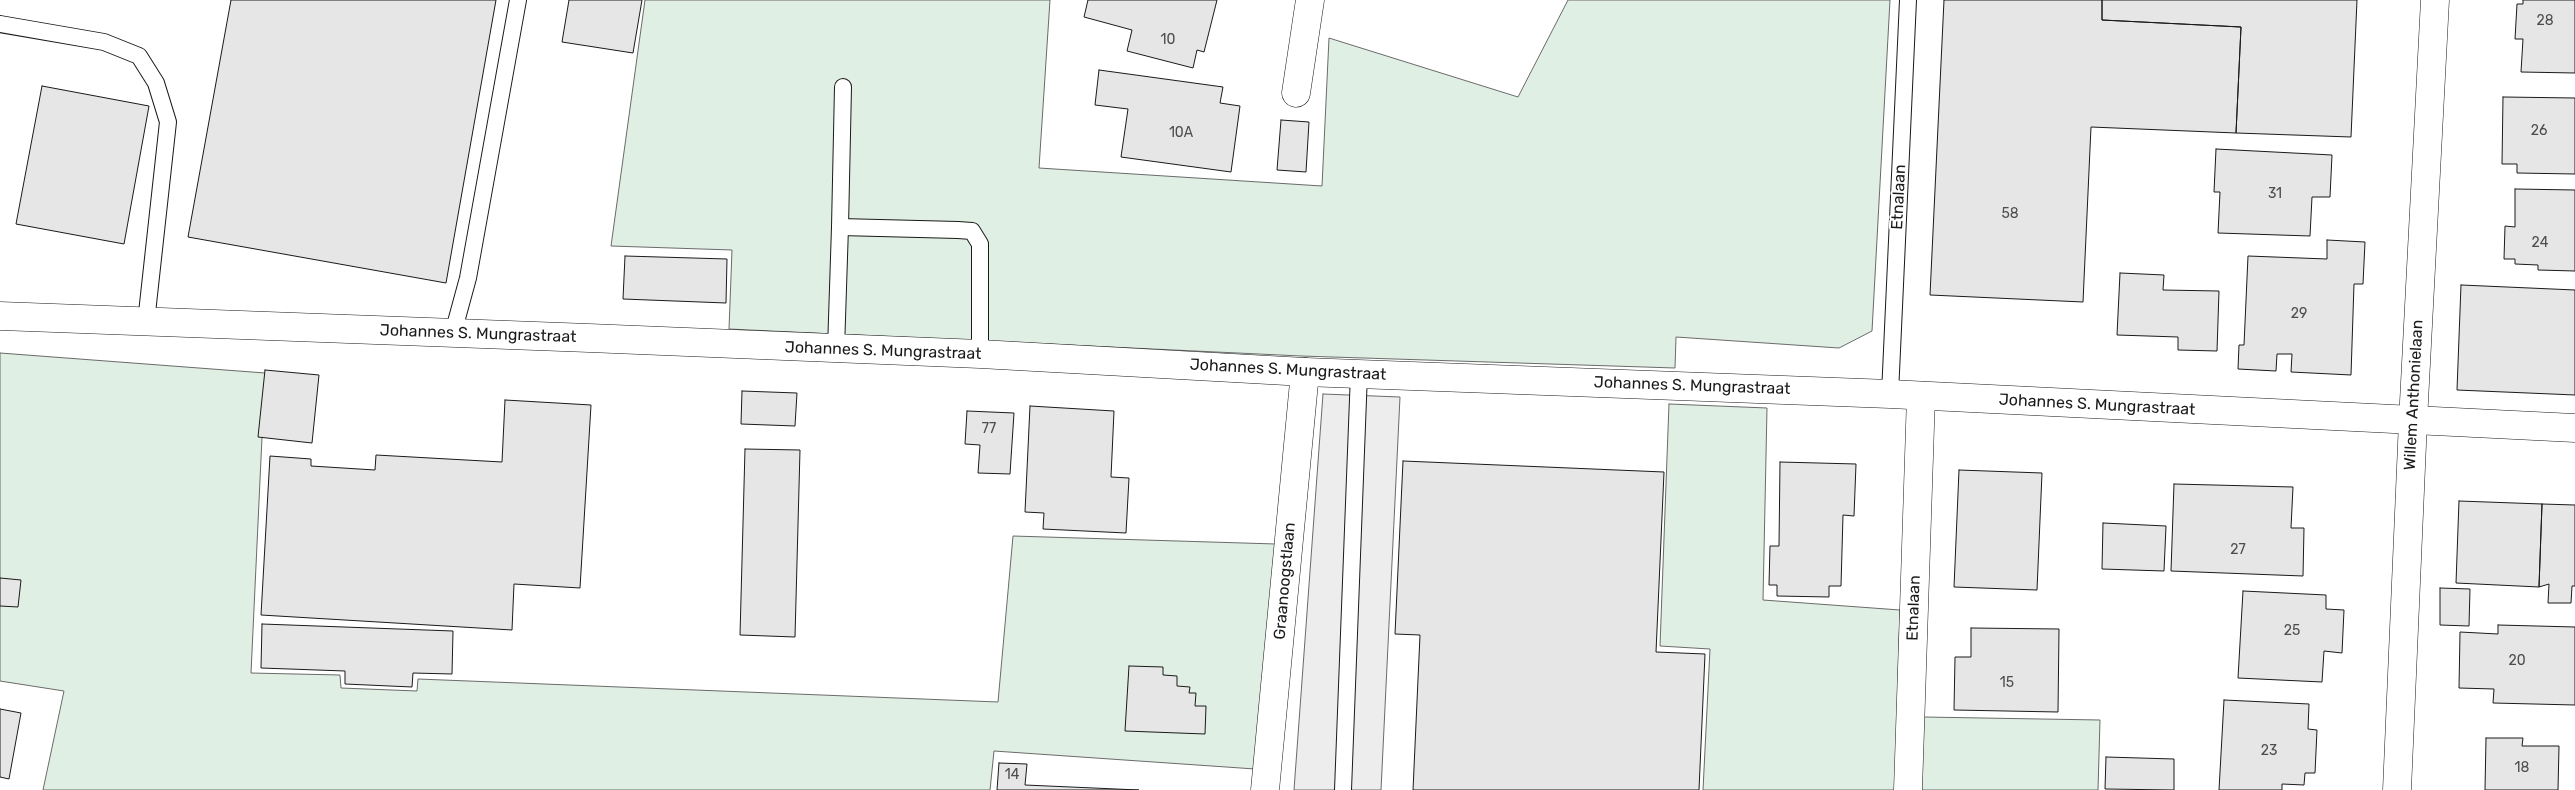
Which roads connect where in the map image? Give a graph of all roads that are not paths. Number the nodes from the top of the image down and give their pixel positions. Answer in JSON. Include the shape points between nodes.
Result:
{"nodes":[{"id":1,"x":518,"y":0,"type":"edge"},
{"id":2,"x":1310,"y":0,"type":"edge"},
{"id":3,"x":1908,"y":0,"type":"edge"},
{"id":4,"x":2435,"y":0,"type":"edge"},
{"id":5,"x":0,"y":24,"type":"edge"},
{"id":6,"x":844,"y":88,"type":"dead end"},
{"id":7,"x":1296,"y":93,"type":"dead end"},
{"id":8,"x":840,"y":227,"type":"junction"},
{"id":9,"x":0,"y":316,"type":"edge"},
{"id":10,"x":146,"y":322,"type":"junction"},
{"id":11,"x":453,"y":333,"type":"junction"},
{"id":12,"x":836,"y":349,"type":"junction"},
{"id":13,"x":980,"y":354,"type":"junction"},
{"id":14,"x":1305,"y":372,"type":"junction"},
{"id":15,"x":1359,"y":373,"type":"junction"},
{"id":16,"x":1890,"y":394,"type":"junction"},
{"id":17,"x":1922,"y":396,"type":"junction"},
{"id":18,"x":2413,"y":421,"type":"junction"},
{"id":19,"x":2575,"y":428,"type":"edge"},
{"id":20,"x":1265,"y":790,"type":"edge"},
{"id":21,"x":1343,"y":790,"type":"edge"},
{"id":22,"x":1908,"y":790,"type":"edge"},
{"id":23,"x":2397,"y":790,"type":"edge"}],
"edges":[{"from":1,"to":11,"type":"lane","via":[[468,278]]},
{"from":2,"to":7,"type":"street"},
{"from":3,"to":16,"type":"lane","name":"Etnalaan"},
{"from":4,"to":18,"type":"street","name":"Willem Anthonielaan"},
{"from":5,"to":10,"type":"lane","via":[[104,42],[139,56],[156,83],[168,122]]},
{"from":6,"to":8,"type":"lane"},
{"from":8,"to":12,"type":"lane"},
{"from":8,"to":13,"type":"lane","via":[[972,231],[980,244]]},
{"from":9,"to":10,"type":"street","name":"Johannes S. Mungrastraat"},
{"from":10,"to":11,"type":"street","name":"Johannes S. Mungrastraat"},
{"from":11,"to":12,"type":"street","name":"Johannes S. Mungrastraat"},
{"from":12,"to":13,"type":"street","name":"Johannes S. Mungrastraat"},
{"from":13,"to":14,"type":"street","name":"Johannes S. Mungrastraat"},
{"from":14,"to":15,"type":"street","name":"Johannes S. Mungrastraat"},
{"from":14,"to":20,"type":"street","name":"Graanoogstlaan"},
{"from":15,"to":16,"type":"street","name":"Johannes S. Mungrastraat"},
{"from":15,"to":21,"type":"lane"},
{"from":16,"to":17,"type":"street","name":"Johannes S. Mungrastraat"},
{"from":17,"to":18,"type":"street","name":"Johannes S. Mungrastraat"},
{"from":17,"to":22,"type":"street","name":"Etnalaan"},
{"from":18,"to":19,"type":"street","name":"Johannes S. Mungrastraat"},
{"from":18,"to":23,"type":"street","name":"Willem Anthonielaan"}]}
